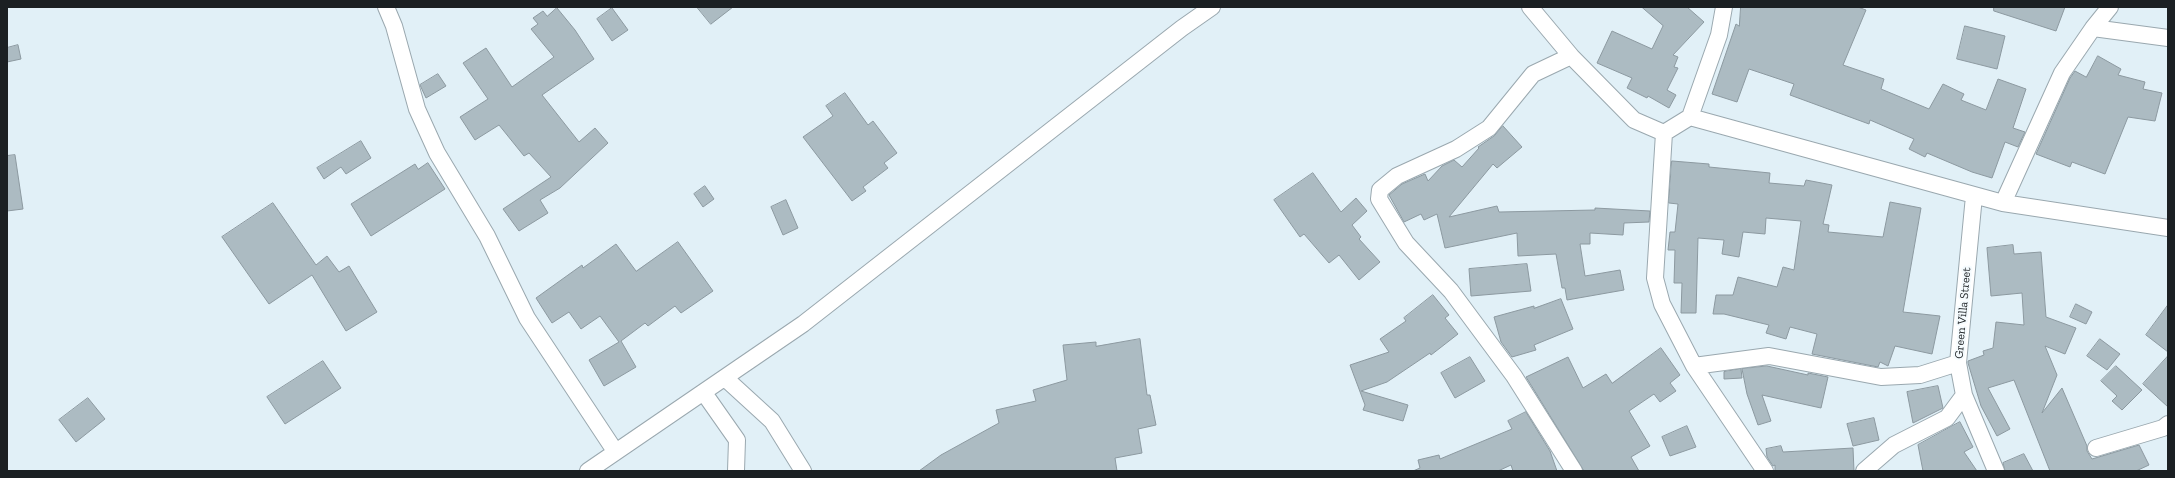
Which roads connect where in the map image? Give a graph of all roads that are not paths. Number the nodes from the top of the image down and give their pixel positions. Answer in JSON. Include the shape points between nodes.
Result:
{"nodes":[{"id":1,"x":386,"y":7,"type":"edge"},
{"id":2,"x":1212,"y":7,"type":"edge"},
{"id":3,"x":1530,"y":7,"type":"edge"},
{"id":4,"x":1724,"y":7,"type":"edge"},
{"id":5,"x":2110,"y":7,"type":"edge"},
{"id":6,"x":2092,"y":28,"type":"junction"},
{"id":7,"x":2168,"y":38,"type":"edge"},
{"id":8,"x":1571,"y":56,"type":"junction"},
{"id":9,"x":1690,"y":117,"type":"junction"},
{"id":10,"x":1664,"y":133,"type":"junction"},
{"id":11,"x":1974,"y":196,"type":"junction"},
{"id":12,"x":2002,"y":203,"type":"junction"},
{"id":13,"x":2168,"y":228,"type":"edge"},
{"id":14,"x":1958,"y":363,"type":"junction"},
{"id":15,"x":1694,"y":366,"type":"junction"},
{"id":16,"x":725,"y":378,"type":"junction"},
{"id":17,"x":704,"y":393,"type":"junction"},
{"id":18,"x":1964,"y":395,"type":"junction"},
{"id":19,"x":2168,"y":424,"type":"edge"},
{"id":20,"x":2096,"y":448,"type":"dead end"},
{"id":21,"x":616,"y":451,"type":"junction"},
{"id":22,"x":588,"y":471,"type":"edge"},
{"id":23,"x":736,"y":471,"type":"edge"},
{"id":24,"x":803,"y":471,"type":"edge"},
{"id":25,"x":1574,"y":471,"type":"edge"},
{"id":26,"x":1765,"y":471,"type":"edge"},
{"id":27,"x":1864,"y":471,"type":"edge"},
{"id":28,"x":1996,"y":471,"type":"edge"}],
"edges":[{"from":1,"to":21,"type":"street","via":[[394,26],[417,109],[437,153],[487,236],[527,318]]},
{"from":2,"to":16,"type":"street","via":[[803,324]]},
{"from":3,"to":8,"type":"street"},
{"from":4,"to":9,"type":"street","via":[[1719,35]]},
{"from":5,"to":6,"type":"street"},
{"from":6,"to":7,"type":"street"},
{"from":6,"to":12,"type":"street","via":[[2062,73]]},
{"from":8,"to":10,"type":"street","via":[[1634,120]]},
{"from":8,"to":25,"type":"street","via":[[1533,74],[1489,128],[1456,150],[1397,176],[1380,190],[1379,199],[1406,243],[1451,291],[1514,376]]},
{"from":9,"to":10,"type":"street"},
{"from":9,"to":11,"type":"street"},
{"from":10,"to":15,"type":"street","via":[[1655,278],[1662,304]]},
{"from":11,"to":12,"type":"street"},
{"from":11,"to":14,"type":"street","name":"Green Villa Street"},
{"from":12,"to":13,"type":"street"},
{"from":14,"to":15,"type":"street","via":[[1920,375],[1881,377],[1769,356]]},
{"from":14,"to":18,"type":"street","name":"Green Villa Street"},
{"from":15,"to":26,"type":"street"},
{"from":16,"to":17,"type":"street"},
{"from":16,"to":24,"type":"street","via":[[772,421]]},
{"from":17,"to":21,"type":"street"},
{"from":17,"to":23,"type":"street","via":[[737,440]]},
{"from":18,"to":27,"type":"street","via":[[1947,418],[1894,445]]},
{"from":18,"to":28,"type":"street","name":"Green Villa Street"},
{"from":19,"to":20,"type":"street","via":[[2163,428]]},
{"from":21,"to":22,"type":"street"}]}
